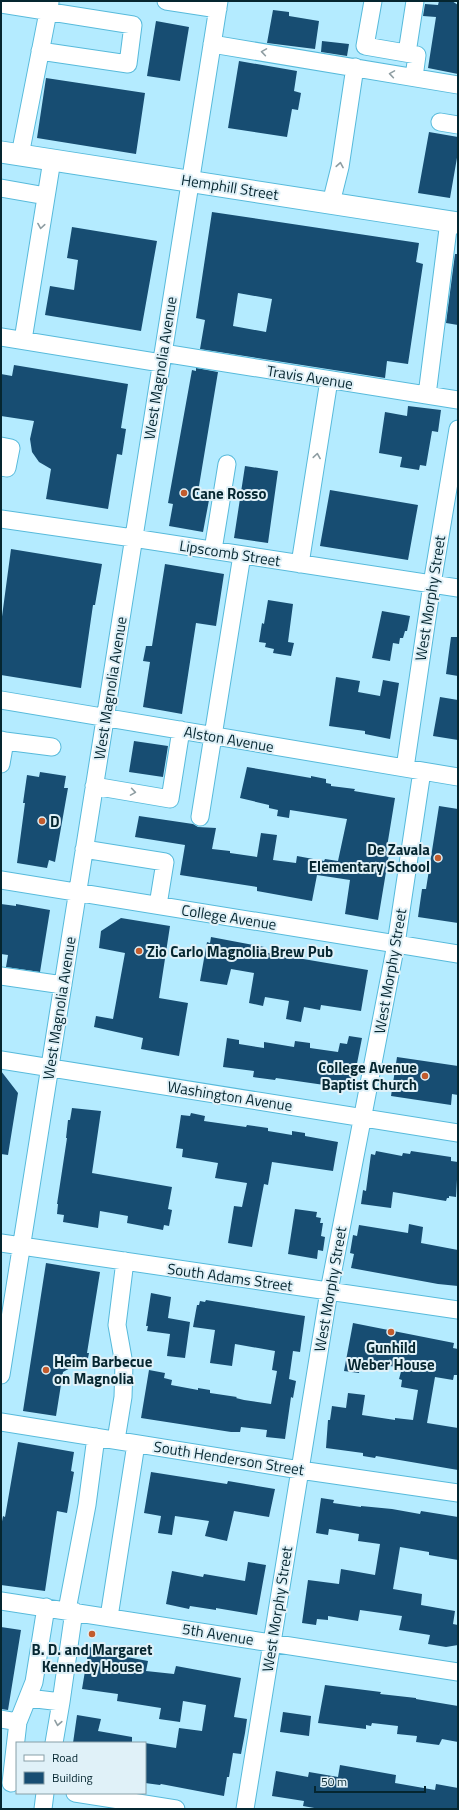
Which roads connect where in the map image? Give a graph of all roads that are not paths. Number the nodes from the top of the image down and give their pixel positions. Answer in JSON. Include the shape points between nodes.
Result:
{"nodes":[{"id":1,"x":166,"y":1,"type":"edge"},
{"id":2,"x":415,"y":1,"type":"edge"},
{"id":3,"x":1,"y":4,"type":"edge"},
{"id":4,"x":370,"y":4,"type":"edge"},
{"id":5,"x":218,"y":5,"type":"edge"},
{"id":6,"x":49,"y":6,"type":"edge"},
{"id":7,"x":212,"y":44,"type":"junction"},
{"id":8,"x":40,"y":51,"type":"junction"},
{"id":9,"x":407,"y":53,"type":"junction"},
{"id":10,"x":355,"y":67,"type":"junction"},
{"id":11,"x":414,"y":77,"type":"junction"},
{"id":12,"x":458,"y":85,"type":"edge"},
{"id":13,"x":440,"y":122,"type":"dead end"},
{"id":14,"x":458,"y":125,"type":"edge"},
{"id":15,"x":11,"y":154,"type":"edge"},
{"id":16,"x":52,"y":160,"type":"junction"},
{"id":17,"x":190,"y":181,"type":"junction"},
{"id":18,"x":2,"y":193,"type":"edge"},
{"id":19,"x":46,"y":196,"type":"junction"},
{"id":20,"x":331,"y":203,"type":"junction"},
{"id":21,"x":454,"y":222,"type":"edge"},
{"id":22,"x":1,"y":337,"type":"edge"},
{"id":23,"x":23,"y":340,"type":"junction"},
{"id":24,"x":162,"y":358,"type":"junction"},
{"id":25,"x":324,"y":379,"type":"junction"},
{"id":26,"x":427,"y":395,"type":"junction"},
{"id":27,"x":458,"y":400,"type":"edge"},
{"id":28,"x":458,"y":429,"type":"edge"},
{"id":29,"x":1,"y":446,"type":"edge"},
{"id":30,"x":227,"y":464,"type":"dead end"},
{"id":31,"x":1,"y":468,"type":"edge"},
{"id":32,"x":1,"y":519,"type":"edge"},
{"id":33,"x":133,"y":538,"type":"junction"},
{"id":34,"x":213,"y":550,"type":"junction"},
{"id":35,"x":242,"y":555,"type":"junction"},
{"id":36,"x":294,"y":563,"type":"junction"},
{"id":37,"x":432,"y":584,"type":"junction"},
{"id":38,"x":458,"y":588,"type":"edge"},
{"id":39,"x":1,"y":700,"type":"edge"},
{"id":40,"x":105,"y":718,"type":"junction"},
{"id":41,"x":181,"y":730,"type":"junction"},
{"id":42,"x":213,"y":736,"type":"junction"},
{"id":43,"x":3,"y":740,"type":"edge"},
{"id":44,"x":52,"y":747,"type":"dead end"},
{"id":45,"x":1,"y":764,"type":"edge"},
{"id":46,"x":405,"y":768,"type":"junction"},
{"id":47,"x":422,"y":771,"type":"junction"},
{"id":48,"x":458,"y":777,"type":"edge"},
{"id":49,"x":94,"y":786,"type":"junction"},
{"id":50,"x":200,"y":817,"type":"dead end"},
{"id":51,"x":84,"y":849,"type":"junction"},
{"id":52,"x":1,"y":880,"type":"edge"},
{"id":53,"x":77,"y":892,"type":"junction"},
{"id":54,"x":158,"y":905,"type":"junction"},
{"id":55,"x":396,"y":944,"type":"junction"},
{"id":56,"x":458,"y":954,"type":"edge"},
{"id":57,"x":1,"y":976,"type":"edge"},
{"id":58,"x":63,"y":985,"type":"junction"},
{"id":59,"x":1,"y":1060,"type":"edge"},
{"id":60,"x":50,"y":1068,"type":"junction"},
{"id":61,"x":363,"y":1118,"type":"junction"},
{"id":62,"x":458,"y":1133,"type":"edge"},
{"id":63,"x":1,"y":1243,"type":"edge"},
{"id":64,"x":21,"y":1246,"type":"junction"},
{"id":65,"x":124,"y":1261,"type":"junction"},
{"id":66,"x":329,"y":1291,"type":"junction"},
{"id":67,"x":458,"y":1310,"type":"edge"},
{"id":68,"x":1,"y":1375,"type":"edge"},
{"id":69,"x":1,"y":1422,"type":"edge"},
{"id":70,"x":96,"y":1437,"type":"junction"},
{"id":71,"x":116,"y":1440,"type":"junction"},
{"id":72,"x":136,"y":1444,"type":"junction"},
{"id":73,"x":300,"y":1470,"type":"junction"},
{"id":74,"x":458,"y":1493,"type":"edge"},
{"id":75,"x":1,"y":1601,"type":"edge"},
{"id":76,"x":46,"y":1607,"type":"junction"},
{"id":77,"x":71,"y":1611,"type":"junction"},
{"id":78,"x":109,"y":1617,"type":"junction"},
{"id":79,"x":272,"y":1643,"type":"junction"},
{"id":80,"x":458,"y":1672,"type":"edge"},
{"id":81,"x":28,"y":1698,"type":"junction"},
{"id":82,"x":61,"y":1702,"type":"junction"},
{"id":83,"x":1,"y":1720,"type":"edge"},
{"id":84,"x":18,"y":1722,"type":"junction"},
{"id":85,"x":54,"y":1742,"type":"edge"},
{"id":86,"x":10,"y":1782,"type":"edge"},
{"id":87,"x":46,"y":1794,"type":"edge"},
{"id":88,"x":76,"y":1794,"type":"edge"},
{"id":89,"x":82,"y":1794,"type":"edge"},
{"id":90,"x":43,"y":1809,"type":"edge"},
{"id":91,"x":75,"y":1809,"type":"edge"},
{"id":92,"x":176,"y":1809,"type":"edge"},
{"id":93,"x":245,"y":1809,"type":"edge"}],
"edges":[{"from":1,"to":5,"type":"street"},
{"from":2,"to":9,"type":"street"},
{"from":3,"to":6,"type":"street"},
{"from":4,"to":9,"type":"street","via":[[365,46]]},
{"from":5,"to":7,"type":"street","name":"West Magnolia Avenue"},
{"from":6,"to":8,"type":"street"},
{"from":6,"to":8,"type":"street","via":[[133,25],[128,64]]},
{"from":10,"to":7,"type":"street","one_way":true},
{"from":7,"to":17,"type":"street","name":"West Magnolia Avenue"},
{"from":8,"to":15,"type":"street"},
{"from":9,"to":11,"type":"street","via":[[417,54]]},
{"from":11,"to":10,"type":"street","one_way":true},
{"from":20,"to":10,"type":"street","one_way":true,"via":[[340,167]]},
{"from":11,"to":12,"type":"street"},
{"from":13,"to":14,"type":"street"},
{"from":15,"to":16,"type":"main road","name":"Hemphill Street"},
{"from":16,"to":17,"type":"main road","name":"Hemphill Street"},
{"from":16,"to":19,"type":"street"},
{"from":17,"to":20,"type":"main road","name":"Hemphill Street"},
{"from":17,"to":24,"type":"street","name":"West Magnolia Avenue"},
{"from":18,"to":19,"type":"street"},
{"from":19,"to":23,"type":"street","one_way":true},
{"from":20,"to":21,"type":"main road","name":"Hemphill Street"},
{"from":21,"to":26,"type":"street"},
{"from":22,"to":23,"type":"street","name":"Travis Avenue"},
{"from":23,"to":24,"type":"street","name":"Travis Avenue"},
{"from":24,"to":25,"type":"street","name":"Travis Avenue"},
{"from":24,"to":33,"type":"street","name":"West Magnolia Avenue"},
{"from":25,"to":26,"type":"street","name":"Travis Avenue"},
{"from":25,"to":36,"type":"street"},
{"from":26,"to":27,"type":"street","name":"Travis Avenue"},
{"from":28,"to":37,"type":"street","name":"West Morphy Street"},
{"from":29,"to":31,"type":"street","via":[[11,448],[7,468]]},
{"from":30,"to":34,"type":"street"},
{"from":32,"to":33,"type":"street","name":"Lipscomb Street"},
{"from":33,"to":34,"type":"street","name":"Lipscomb Street"},
{"from":33,"to":40,"type":"street","name":"West Magnolia Avenue"},
{"from":34,"to":35,"type":"street","name":"Lipscomb Street"},
{"from":35,"to":36,"type":"street","name":"Lipscomb Street"},
{"from":35,"to":42,"type":"street"},
{"from":36,"to":37,"type":"street","name":"Lipscomb Street"},
{"from":37,"to":38,"type":"street","name":"Lipscomb Street"},
{"from":37,"to":46,"type":"street","name":"West Morphy Street"},
{"from":39,"to":40,"type":"street","name":"Alston Avenue"},
{"from":40,"to":41,"type":"street","name":"Alston Avenue"},
{"from":40,"to":49,"type":"street","name":"West Magnolia Avenue"},
{"from":41,"to":42,"type":"street","name":"Alston Avenue"},
{"from":49,"to":41,"type":"street","one_way":true,"via":[[170,798]]},
{"from":42,"to":46,"type":"street","name":"Alston Avenue"},
{"from":42,"to":50,"type":"street"},
{"from":43,"to":44,"type":"street"},
{"from":43,"to":45,"type":"street"},
{"from":46,"to":47,"type":"street","name":"Alston Avenue"},
{"from":47,"to":48,"type":"street","name":"Alston Avenue"},
{"from":47,"to":55,"type":"street","name":"West Morphy Street"},
{"from":49,"to":51,"type":"street","name":"West Magnolia Avenue"},
{"from":51,"to":53,"type":"street","name":"West Magnolia Avenue"},
{"from":51,"to":54,"type":"street","via":[[165,862]]},
{"from":52,"to":53,"type":"street","name":"College Avenue"},
{"from":53,"to":54,"type":"street","name":"College Avenue"},
{"from":53,"to":58,"type":"street","name":"West Magnolia Avenue"},
{"from":54,"to":55,"type":"street","name":"College Avenue"},
{"from":55,"to":56,"type":"street","name":"College Avenue"},
{"from":55,"to":61,"type":"street","name":"West Morphy Street"},
{"from":57,"to":58,"type":"street"},
{"from":58,"to":60,"type":"street","name":"West Magnolia Avenue"},
{"from":59,"to":60,"type":"street","name":"Washington Avenue"},
{"from":60,"to":61,"type":"street","name":"Washington Avenue"},
{"from":60,"to":64,"type":"street","name":"West Magnolia Avenue"},
{"from":61,"to":62,"type":"street","name":"Washington Avenue"},
{"from":61,"to":66,"type":"street","name":"West Morphy Street"},
{"from":63,"to":64,"type":"street","name":"South Adams Street"},
{"from":64,"to":65,"type":"street","name":"South Adams Street"},
{"from":64,"to":68,"type":"street","name":"West Magnolia Avenue"},
{"from":65,"to":66,"type":"street","name":"South Adams Street"},
{"from":65,"to":71,"type":"street","via":[[117,1325],[124,1364],[123,1397]]},
{"from":66,"to":67,"type":"street","name":"South Adams Street"},
{"from":66,"to":73,"type":"street","name":"West Morphy Street"},
{"from":69,"to":70,"type":"street","name":"South Henderson Street"},
{"from":70,"to":71,"type":"street","name":"South Henderson Street"},
{"from":70,"to":77,"type":"street"},
{"from":71,"to":72,"type":"street","name":"South Henderson Street"},
{"from":72,"to":73,"type":"street","name":"South Henderson Street"},
{"from":72,"to":78,"type":"street"},
{"from":73,"to":74,"type":"street","name":"South Henderson Street"},
{"from":73,"to":79,"type":"street","name":"West Morphy Street"},
{"from":75,"to":76,"type":"street","name":"5th Avenue"},
{"from":76,"to":77,"type":"street","name":"5th Avenue"},
{"from":76,"to":81,"type":"street","via":[[34,1682]]},
{"from":77,"to":78,"type":"street","name":"5th Avenue"},
{"from":77,"to":82,"type":"street"},
{"from":78,"to":79,"type":"street","name":"5th Avenue"},
{"from":79,"to":80,"type":"street","name":"5th Avenue"},
{"from":79,"to":93,"type":"street","name":"West Morphy Street"},
{"from":81,"to":82,"type":"street"},
{"from":81,"to":84,"type":"street"},
{"from":82,"to":85,"type":"street","one_way":true},
{"from":83,"to":84,"type":"street"},
{"from":84,"to":86,"type":"street"},
{"from":87,"to":90,"type":"street"},
{"from":88,"to":91,"type":"street"},
{"from":89,"to":92,"type":"street"}]}
